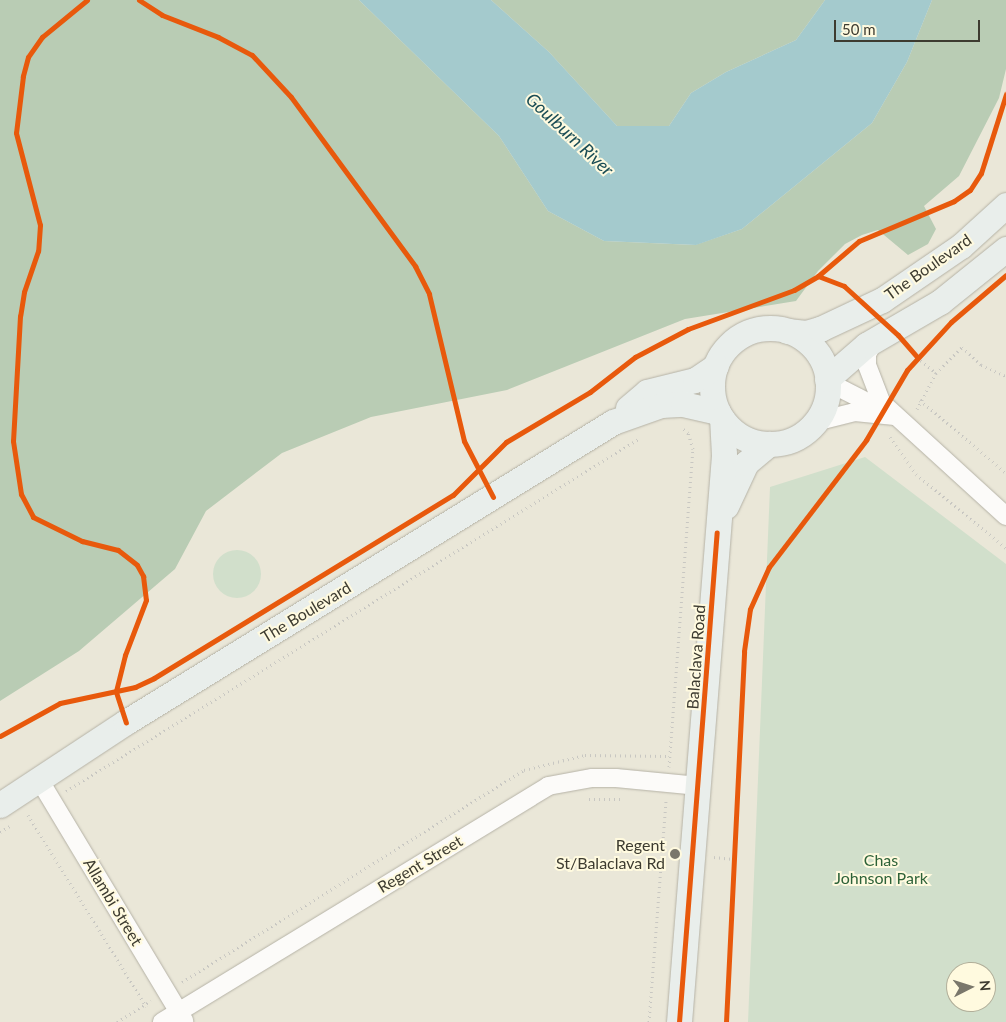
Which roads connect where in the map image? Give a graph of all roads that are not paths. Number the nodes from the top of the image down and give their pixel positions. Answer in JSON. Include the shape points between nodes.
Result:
{"nodes":[{"id":1,"x":1006,"y":205,"type":"edge"},
{"id":2,"x":1006,"y":249,"type":"edge"},
{"id":3,"x":784,"y":330,"type":"junction"},
{"id":4,"x":885,"y":333,"type":"junction"},
{"id":5,"x":716,"y":366,"type":"junction"},
{"id":6,"x":827,"y":380,"type":"junction"},
{"id":7,"x":720,"y":415,"type":"junction"},
{"id":8,"x":889,"y":421,"type":"junction"},
{"id":9,"x":613,"y":422,"type":"junction"},
{"id":10,"x":815,"y":422,"type":"junction"},
{"id":11,"x":769,"y":444,"type":"junction"},
{"id":12,"x":1006,"y":516,"type":"edge"},
{"id":13,"x":718,"y":532,"type":"junction"},
{"id":14,"x":699,"y":786,"type":"junction"},
{"id":15,"x":46,"y":791,"type":"junction"},
{"id":16,"x":7,"y":814,"type":"edge"},
{"id":17,"x":182,"y":1017,"type":"edge"},
{"id":18,"x":162,"y":1022,"type":"edge"},
{"id":19,"x":679,"y":1022,"type":"edge"}],
"edges":[{"from":1,"to":3,"type":"street","name":"The Boulevard","via":[[961,246],[882,300],[820,329],[801,333]]},
{"from":2,"to":4,"type":"street","name":"The Boulevard","via":[[940,302]]},
{"from":3,"to":5,"type":"street","via":[[756,330],[739,337],[725,350]]},
{"from":3,"to":6,"type":"street","via":[[801,338],[814,350]]},
{"from":4,"to":6,"type":"street","name":"The Boulevard"},
{"from":4,"to":8,"type":"street","via":[[867,354],[869,375]]},
{"from":5,"to":7,"type":"street","via":[[712,389]]},
{"from":5,"to":9,"type":"street","name":"The Boulevard","via":[[695,380],[648,392]]},
{"from":6,"to":8,"type":"street"},
{"from":6,"to":10,"type":"street","via":[[825,405]]},
{"from":7,"to":9,"type":"street","name":"The Boulevard","via":[[683,404],[661,405]]},
{"from":7,"to":11,"type":"street","via":[[742,437]]},
{"from":7,"to":13,"type":"street","name":"Balaclava Road","via":[[724,454]]},
{"from":8,"to":10,"type":"street","via":[[841,414]]},
{"from":8,"to":12,"type":"street"},
{"from":9,"to":15,"type":"street","name":"The Boulevard","via":[[126,722]]},
{"from":10,"to":11,"type":"street","via":[[795,439]]},
{"from":11,"to":13,"type":"street","name":"Balaclava Road","via":[[753,455],[743,468]]},
{"from":13,"to":14,"type":"street","name":"Balaclava Road"},
{"from":14,"to":17,"type":"street","name":"Regent Street","via":[[667,790],[592,778],[548,786]]},
{"from":14,"to":19,"type":"street","name":"Balaclava Road"},
{"from":15,"to":16,"type":"street","name":"The Boulevard"},
{"from":15,"to":17,"type":"street","name":"Allambi Street"},
{"from":17,"to":18,"type":"street","name":"Regent Street"}]}
